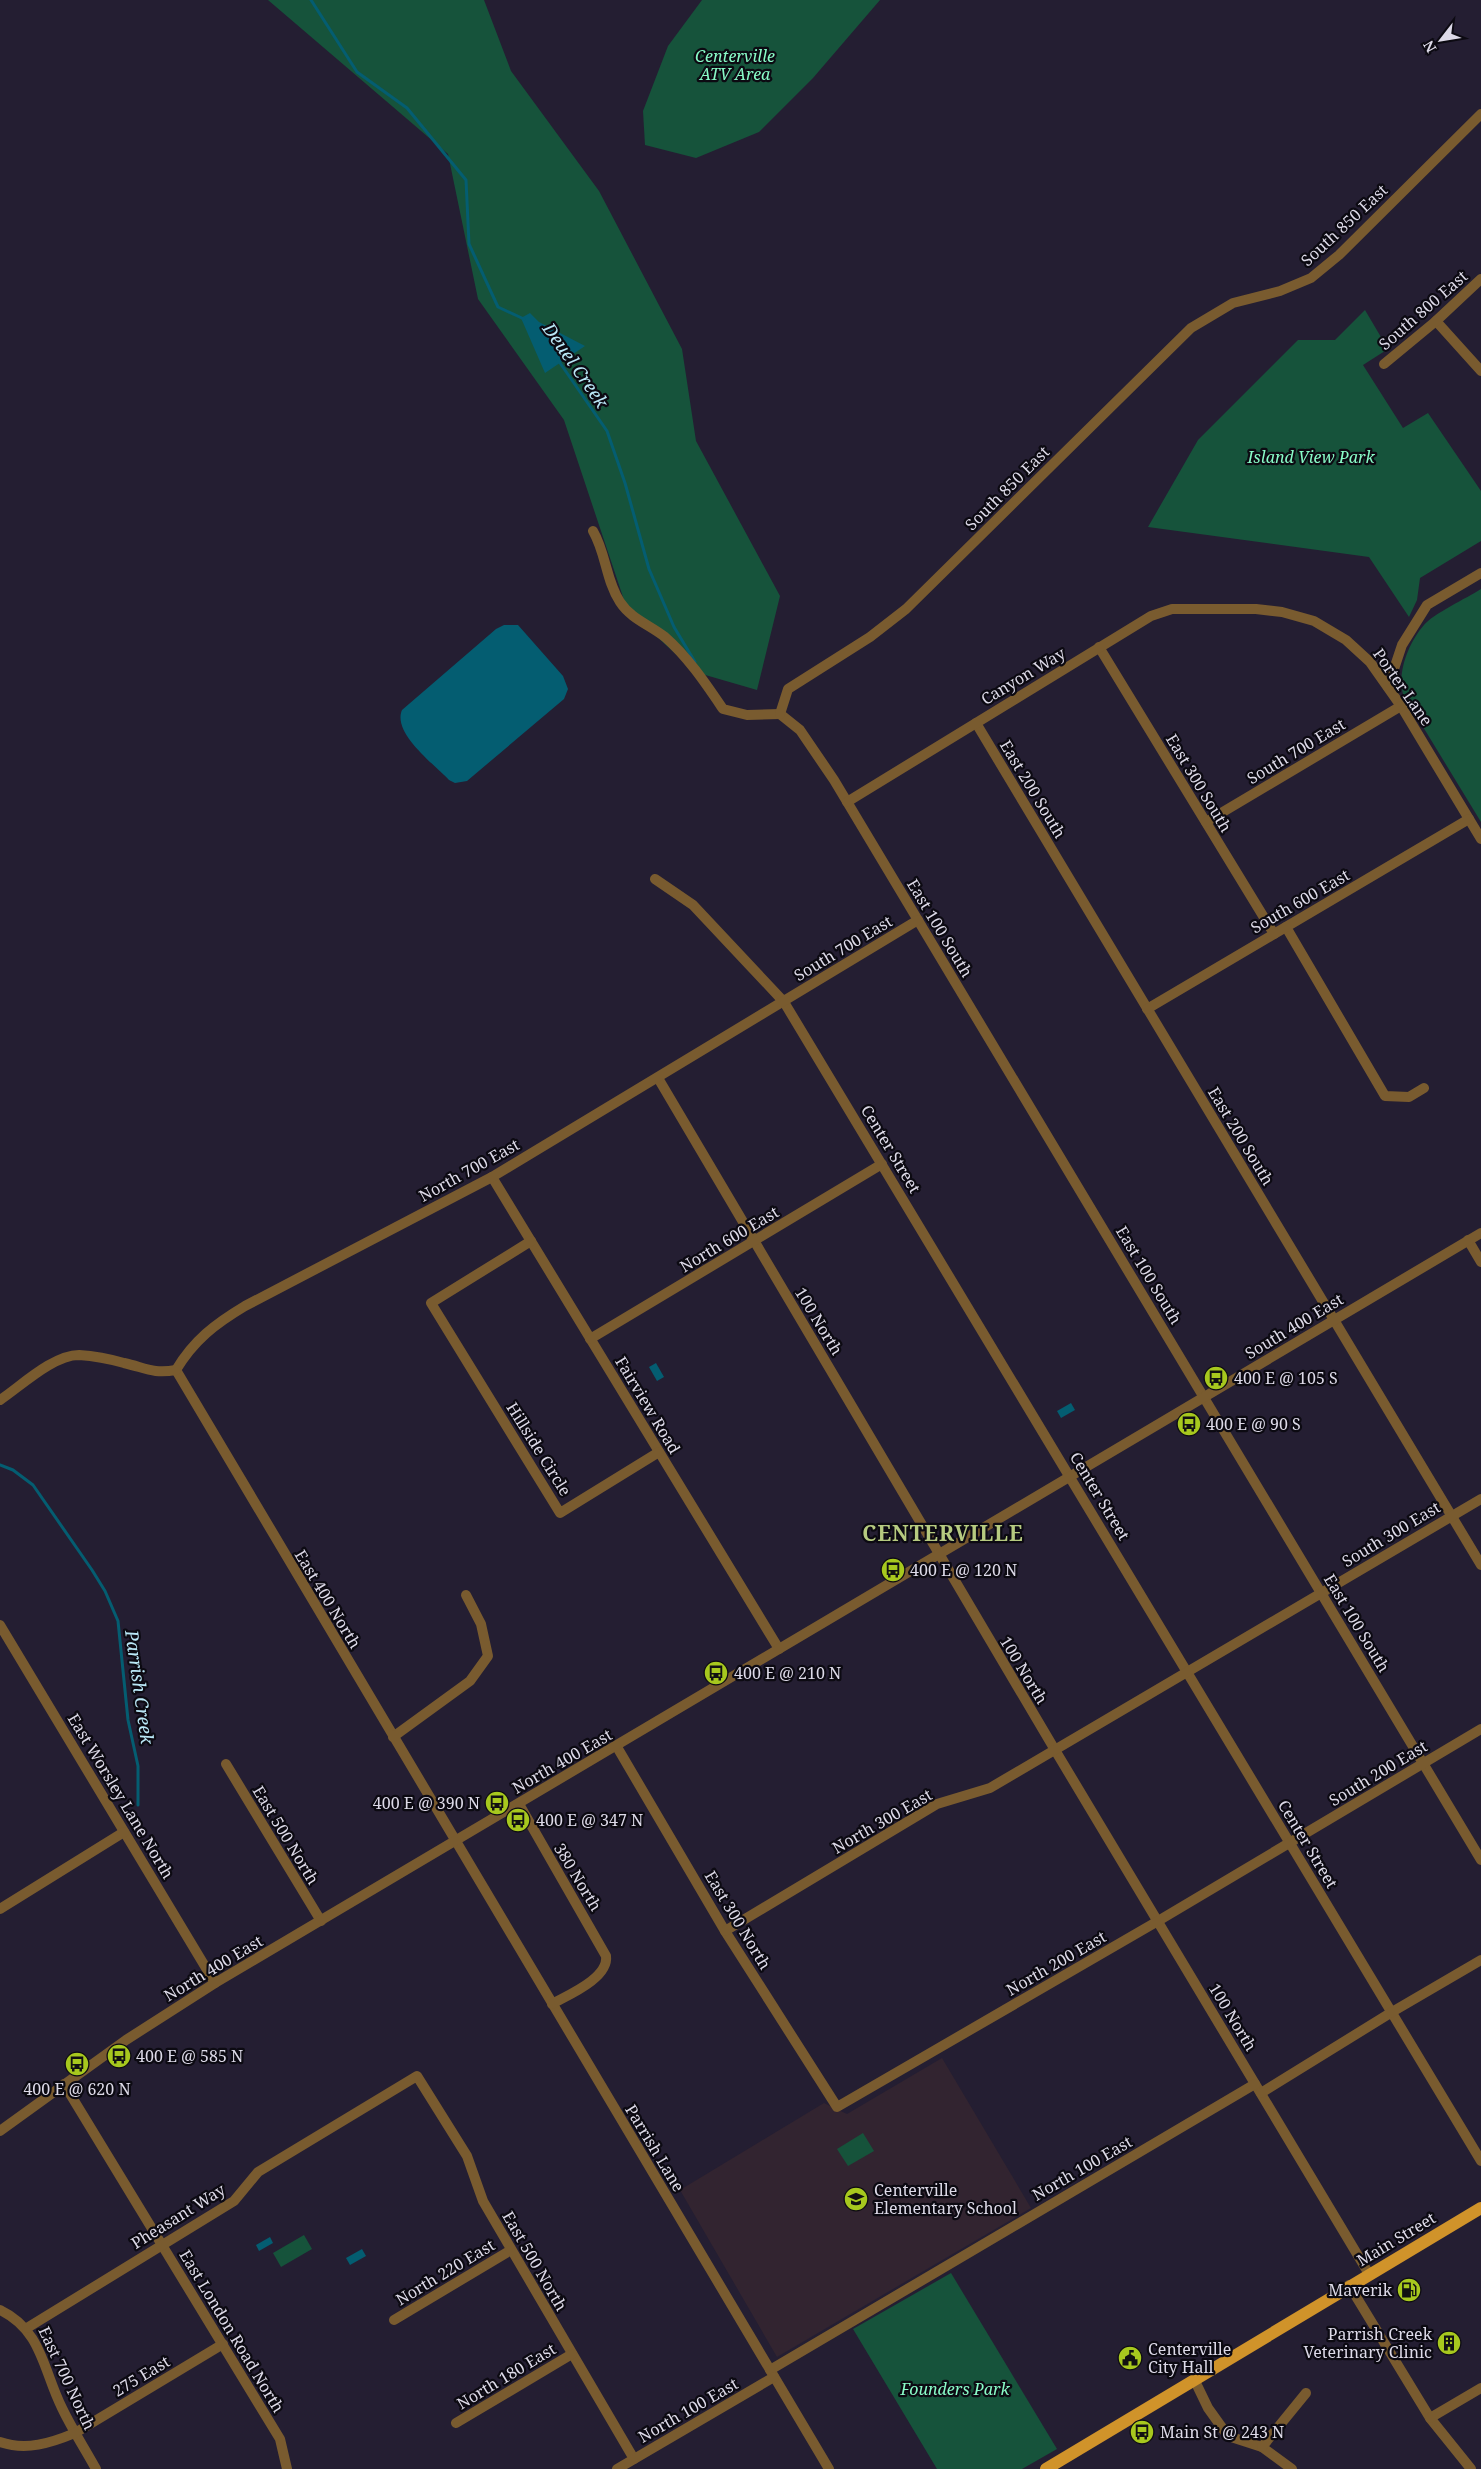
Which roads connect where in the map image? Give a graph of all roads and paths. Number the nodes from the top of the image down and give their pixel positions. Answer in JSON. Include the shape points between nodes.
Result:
{"nodes":[{"id":1,"x":1481,"y":114,"type":"edge"},
{"id":2,"x":1481,"y":279,"type":"edge"},
{"id":3,"x":1436,"y":321,"type":"junction"},
{"id":4,"x":1384,"y":364,"type":"dead end"},
{"id":5,"x":1481,"y":371,"type":"edge"},
{"id":6,"x":593,"y":531,"type":"dead end"},
{"id":7,"x":1481,"y":573,"type":"edge"},
{"id":8,"x":1225,"y":609,"type":"joint"},
{"id":9,"x":1099,"y":647,"type":"junction"},
{"id":10,"x":1388,"y":687,"type":"junction"},
{"id":11,"x":1401,"y":706,"type":"junction"},
{"id":12,"x":780,"y":714,"type":"junction"},
{"id":13,"x":976,"y":723,"type":"junction"},
{"id":14,"x":847,"y":802,"type":"junction"},
{"id":15,"x":1469,"y":819,"type":"junction"},
{"id":16,"x":1206,"y":822,"type":"junction"},
{"id":17,"x":1481,"y":839,"type":"edge"},
{"id":18,"x":655,"y":879,"type":"dead end"},
{"id":19,"x":918,"y":920,"type":"junction"},
{"id":20,"x":1286,"y":927,"type":"junction"},
{"id":21,"x":1274,"y":934,"type":"junction"},
{"id":22,"x":784,"y":1002,"type":"junction"},
{"id":23,"x":1147,"y":1009,"type":"junction"},
{"id":24,"x":658,"y":1078,"type":"junction"},
{"id":25,"x":1424,"y":1088,"type":"dead end"},
{"id":26,"x":882,"y":1164,"type":"junction"},
{"id":27,"x":492,"y":1177,"type":"junction"},
{"id":28,"x":1481,"y":1233,"type":"edge"},
{"id":29,"x":1468,"y":1240,"type":"junction"},
{"id":30,"x":531,"y":1241,"type":"junction"},
{"id":31,"x":754,"y":1241,"type":"junction"},
{"id":32,"x":1481,"y":1262,"type":"edge"},
{"id":33,"x":1334,"y":1320,"type":"junction"},
{"id":34,"x":590,"y":1339,"type":"junction"},
{"id":35,"x":176,"y":1370,"type":"junction"},
{"id":36,"x":1204,"y":1397,"type":"junction"},
{"id":37,"x":0,"y":1400,"type":"edge"},
{"id":38,"x":659,"y":1452,"type":"junction"},
{"id":39,"x":1071,"y":1477,"type":"junction"},
{"id":40,"x":1481,"y":1498,"type":"edge"},
{"id":41,"x":1452,"y":1516,"type":"junction"},
{"id":42,"x":939,"y":1555,"type":"junction"},
{"id":43,"x":1481,"y":1565,"type":"edge"},
{"id":44,"x":1321,"y":1593,"type":"junction"},
{"id":45,"x":466,"y":1595,"type":"dead end"},
{"id":46,"x":0,"y":1625,"type":"edge"},
{"id":47,"x":779,"y":1650,"type":"junction"},
{"id":48,"x":1188,"y":1673,"type":"junction"},
{"id":49,"x":1481,"y":1729,"type":"edge"},
{"id":50,"x":393,"y":1737,"type":"junction"},
{"id":51,"x":617,"y":1747,"type":"junction"},
{"id":52,"x":1055,"y":1750,"type":"junction"},
{"id":53,"x":1423,"y":1763,"type":"junction"},
{"id":54,"x":226,"y":1764,"type":"dead end"},
{"id":55,"x":519,"y":1804,"type":"junction"},
{"id":56,"x":124,"y":1832,"type":"junction"},
{"id":57,"x":456,"y":1841,"type":"junction"},
{"id":58,"x":1290,"y":1842,"type":"junction"},
{"id":59,"x":1481,"y":1860,"type":"edge"},
{"id":60,"x":0,"y":1909,"type":"edge"},
{"id":61,"x":321,"y":1921,"type":"junction"},
{"id":62,"x":1158,"y":1921,"type":"junction"},
{"id":63,"x":725,"y":1931,"type":"junction"},
{"id":64,"x":1481,"y":1960,"type":"edge"},
{"id":65,"x":215,"y":1983,"type":"junction"},
{"id":66,"x":552,"y":2004,"type":"junction"},
{"id":67,"x":1392,"y":2012,"type":"junction"},
{"id":68,"x":417,"y":2076,"type":"joint"},
{"id":69,"x":64,"y":2084,"type":"junction"},
{"id":70,"x":1258,"y":2089,"type":"junction"},
{"id":71,"x":837,"y":2107,"type":"joint"},
{"id":72,"x":0,"y":2131,"type":"edge"},
{"id":73,"x":1481,"y":2161,"type":"edge"},
{"id":74,"x":1481,"y":2208,"type":"edge"},
{"id":75,"x":162,"y":2244,"type":"junction"},
{"id":76,"x":511,"y":2250,"type":"junction"},
{"id":77,"x":1369,"y":2274,"type":"junction"},
{"id":78,"x":1349,"y":2286,"type":"junction"},
{"id":79,"x":0,"y":2310,"type":"edge"},
{"id":80,"x":394,"y":2320,"type":"dead end"},
{"id":81,"x":27,"y":2328,"type":"junction"},
{"id":82,"x":223,"y":2344,"type":"junction"},
{"id":83,"x":572,"y":2354,"type":"junction"},
{"id":84,"x":772,"y":2373,"type":"junction"},
{"id":85,"x":1194,"y":2379,"type":"junction"},
{"id":86,"x":1481,"y":2388,"type":"edge"},
{"id":87,"x":1306,"y":2392,"type":"dead end"},
{"id":88,"x":1430,"y":2418,"type":"junction"},
{"id":89,"x":456,"y":2423,"type":"dead end"},
{"id":90,"x":75,"y":2433,"type":"junction"},
{"id":91,"x":0,"y":2442,"type":"edge"},
{"id":92,"x":1262,"y":2447,"type":"junction"},
{"id":93,"x":634,"y":2459,"type":"junction"},
{"id":94,"x":96,"y":2469,"type":"edge"},
{"id":95,"x":287,"y":2469,"type":"edge"},
{"id":96,"x":617,"y":2469,"type":"edge"},
{"id":97,"x":828,"y":2469,"type":"edge"},
{"id":98,"x":1046,"y":2469,"type":"edge"},
{"id":99,"x":1292,"y":2469,"type":"edge"},
{"id":100,"x":1471,"y":2469,"type":"edge"}],
"edges":[{"from":1,"to":12,"type":"street","name":"South 850 East","via":[[1312,278],[1280,291],[1233,303],[1191,328],[906,608],[870,637],[788,689]]},
{"from":2,"to":3,"type":"street","name":"South 800 East"},
{"from":3,"to":4,"type":"street","name":"South 800 East"},
{"from":3,"to":5,"type":"street"},
{"from":6,"to":12,"type":"street","via":[[619,602],[635,618],[665,637],[694,669],[723,709],[747,715]]},
{"from":7,"to":10,"type":"street","via":[[1426,605],[1402,645]]},
{"from":8,"to":9,"type":"street","name":"Canyon Way","via":[[1172,608],[1151,616]]},
{"from":8,"to":10,"type":"street","name":"Porter Lane","via":[[1282,612],[1314,621],[1346,640],[1370,662]]},
{"from":9,"to":13,"type":"street","name":"Canyon Way"},
{"from":9,"to":16,"type":"street","name":"East 300 South"},
{"from":10,"to":11,"type":"street","name":"Porter Lane"},
{"from":11,"to":15,"type":"street","name":"Porter Lane"},
{"from":11,"to":16,"type":"street","name":"South 700 East"},
{"from":12,"to":14,"type":"street","name":"East 100 South","via":[[800,730]]},
{"from":13,"to":14,"type":"street","name":"Canyon Way"},
{"from":13,"to":23,"type":"street","name":"East 200 South"},
{"from":14,"to":19,"type":"street","name":"East 100 South"},
{"from":15,"to":17,"type":"street","name":"Porter Lane"},
{"from":15,"to":20,"type":"street","name":"South 600 East"},
{"from":16,"to":21,"type":"street","name":"East 300 South"},
{"from":18,"to":22,"type":"street","name":"Center Street","via":[[693,905]]},
{"from":19,"to":22,"type":"street","name":"South 700 East"},
{"from":19,"to":36,"type":"street","name":"East 100 South"},
{"from":20,"to":21,"type":"street","name":"South 600 East"},
{"from":20,"to":25,"type":"street","via":[[1385,1096],[1409,1097]]},
{"from":21,"to":23,"type":"street","name":"South 600 East"},
{"from":22,"to":24,"type":"street","name":"North 700 East"},
{"from":22,"to":26,"type":"street","name":"Center Street"},
{"from":23,"to":33,"type":"street","name":"East 200 South"},
{"from":24,"to":27,"type":"street","name":"North 700 East"},
{"from":24,"to":31,"type":"street","name":"100 North"},
{"from":26,"to":31,"type":"street","name":"North 600 East"},
{"from":26,"to":39,"type":"street","name":"Center Street"},
{"from":27,"to":30,"type":"street","name":"Fairview Road"},
{"from":27,"to":35,"type":"street","name":"North 700 East","via":[[214,1324],[185,1355]]},
{"from":28,"to":29,"type":"street","name":"South 400 East"},
{"from":29,"to":32,"type":"street"},
{"from":29,"to":33,"type":"street","name":"South 400 East"},
{"from":30,"to":34,"type":"street","name":"Fairview Road"},
{"from":30,"to":38,"type":"street","name":"Hillside Circle","via":[[431,1303],[560,1513]]},
{"from":31,"to":34,"type":"street","name":"North 600 East"},
{"from":31,"to":42,"type":"street","name":"100 North"},
{"from":33,"to":36,"type":"street","name":"South 400 East"},
{"from":33,"to":41,"type":"street","name":"East 200 South"},
{"from":34,"to":38,"type":"street","name":"Fairview Road"},
{"from":35,"to":37,"type":"street","via":[[155,1372],[109,1359],[78,1355],[52,1363]]},
{"from":35,"to":50,"type":"street","name":"East 400 North"},
{"from":36,"to":39,"type":"street","name":"South 400 East"},
{"from":36,"to":44,"type":"street","name":"East 100 South"},
{"from":38,"to":47,"type":"street","name":"Fairview Road"},
{"from":39,"to":42,"type":"street","name":"North 400 East"},
{"from":39,"to":48,"type":"street","name":"Center Street"},
{"from":40,"to":41,"type":"street","name":"South 300 East"},
{"from":41,"to":43,"type":"street","name":"East 200 South"},
{"from":41,"to":44,"type":"street","name":"South 300 East"},
{"from":42,"to":47,"type":"street","name":"North 400 East"},
{"from":42,"to":52,"type":"street","name":"100 North"},
{"from":44,"to":48,"type":"street","name":"South 300 East"},
{"from":44,"to":53,"type":"street","name":"East 100 South"},
{"from":45,"to":50,"type":"street","via":[[481,1624],[488,1656],[470,1681]]},
{"from":46,"to":56,"type":"street","name":"East Worsley Lane North"},
{"from":47,"to":51,"type":"street","name":"North 400 East"},
{"from":48,"to":52,"type":"street","name":"North 300 East"},
{"from":48,"to":58,"type":"street","name":"Center Street"},
{"from":49,"to":53,"type":"street","name":"South 200 East"},
{"from":50,"to":57,"type":"street","name":"East 400 North"},
{"from":51,"to":55,"type":"street","name":"North 400 East"},
{"from":51,"to":63,"type":"street","name":"East 300 North"},
{"from":52,"to":62,"type":"street","name":"100 North"},
{"from":52,"to":63,"type":"street","name":"North 300 East","via":[[990,1788],[937,1804]]},
{"from":53,"to":58,"type":"street","name":"South 200 East"},
{"from":53,"to":59,"type":"street","name":"East 100 South"},
{"from":54,"to":61,"type":"street","name":"East 500 North"},
{"from":55,"to":57,"type":"street","name":"North 400 East"},
{"from":55,"to":66,"type":"street","name":"380 North","via":[[606,1956],[606,1966],[595,1978]]},
{"from":56,"to":60,"type":"street"},
{"from":56,"to":65,"type":"street","name":"East Worsley Lane North"},
{"from":57,"to":61,"type":"street","name":"North 400 East"},
{"from":57,"to":66,"type":"street","name":"Parrish Lane"},
{"from":58,"to":62,"type":"street","name":"North 200 East"},
{"from":58,"to":67,"type":"street","name":"Center Street"},
{"from":61,"to":65,"type":"street","name":"North 400 East"},
{"from":62,"to":70,"type":"street","name":"100 North"},
{"from":62,"to":71,"type":"street","name":"North 200 East"},
{"from":63,"to":71,"type":"street","name":"East 300 North"},
{"from":64,"to":67,"type":"street","name":"North 100 East"},
{"from":65,"to":69,"type":"street","name":"North 400 East","via":[[156,2019]]},
{"from":66,"to":84,"type":"street","name":"Parrish Lane"},
{"from":67,"to":70,"type":"street","name":"North 100 East"},
{"from":67,"to":73,"type":"street","name":"Center Street"},
{"from":68,"to":75,"type":"street","name":"Pheasant Way","via":[[258,2172],[234,2201]]},
{"from":68,"to":76,"type":"street","name":"East 500 North","via":[[467,2156],[483,2202]]},
{"from":69,"to":72,"type":"street","name":"North 400 East"},
{"from":69,"to":75,"type":"street","name":"East London Road North"},
{"from":70,"to":77,"type":"street","name":"100 North"},
{"from":70,"to":84,"type":"street","name":"North 100 East"},
{"from":74,"to":77,"type":"main road","name":"Main Street"},
{"from":75,"to":81,"type":"street","name":"Pheasant Way"},
{"from":75,"to":82,"type":"street","name":"East London Road North"},
{"from":76,"to":80,"type":"street","name":"North 220 East"},
{"from":76,"to":83,"type":"street","name":"East 500 North"},
{"from":77,"to":78,"type":"main road","name":"Main Street"},
{"from":78,"to":85,"type":"main road","name":"Main Street"},
{"from":78,"to":88,"type":"street"},
{"from":79,"to":81,"type":"street","name":"East 700 North"},
{"from":81,"to":90,"type":"street","name":"East 700 North"},
{"from":82,"to":90,"type":"street","name":"275 East"},
{"from":82,"to":95,"type":"street","name":"East London Road North","via":[[280,2439]]},
{"from":83,"to":89,"type":"street","name":"North 180 East"},
{"from":83,"to":93,"type":"street","name":"East 500 North"},
{"from":84,"to":93,"type":"street","name":"North 100 East"},
{"from":84,"to":97,"type":"street","name":"Parrish Lane"},
{"from":85,"to":92,"type":"street","via":[[1208,2408],[1228,2436]]},
{"from":85,"to":98,"type":"main road","name":"Main Street"},
{"from":86,"to":88,"type":"street"},
{"from":87,"to":92,"type":"street"},
{"from":88,"to":100,"type":"street"},
{"from":90,"to":91,"type":"street","name":"275 East","via":[[54,2442],[32,2446]]},
{"from":90,"to":94,"type":"street","name":"East 700 North"},
{"from":92,"to":99,"type":"street"},
{"from":93,"to":96,"type":"street","name":"North 100 East"}]}
